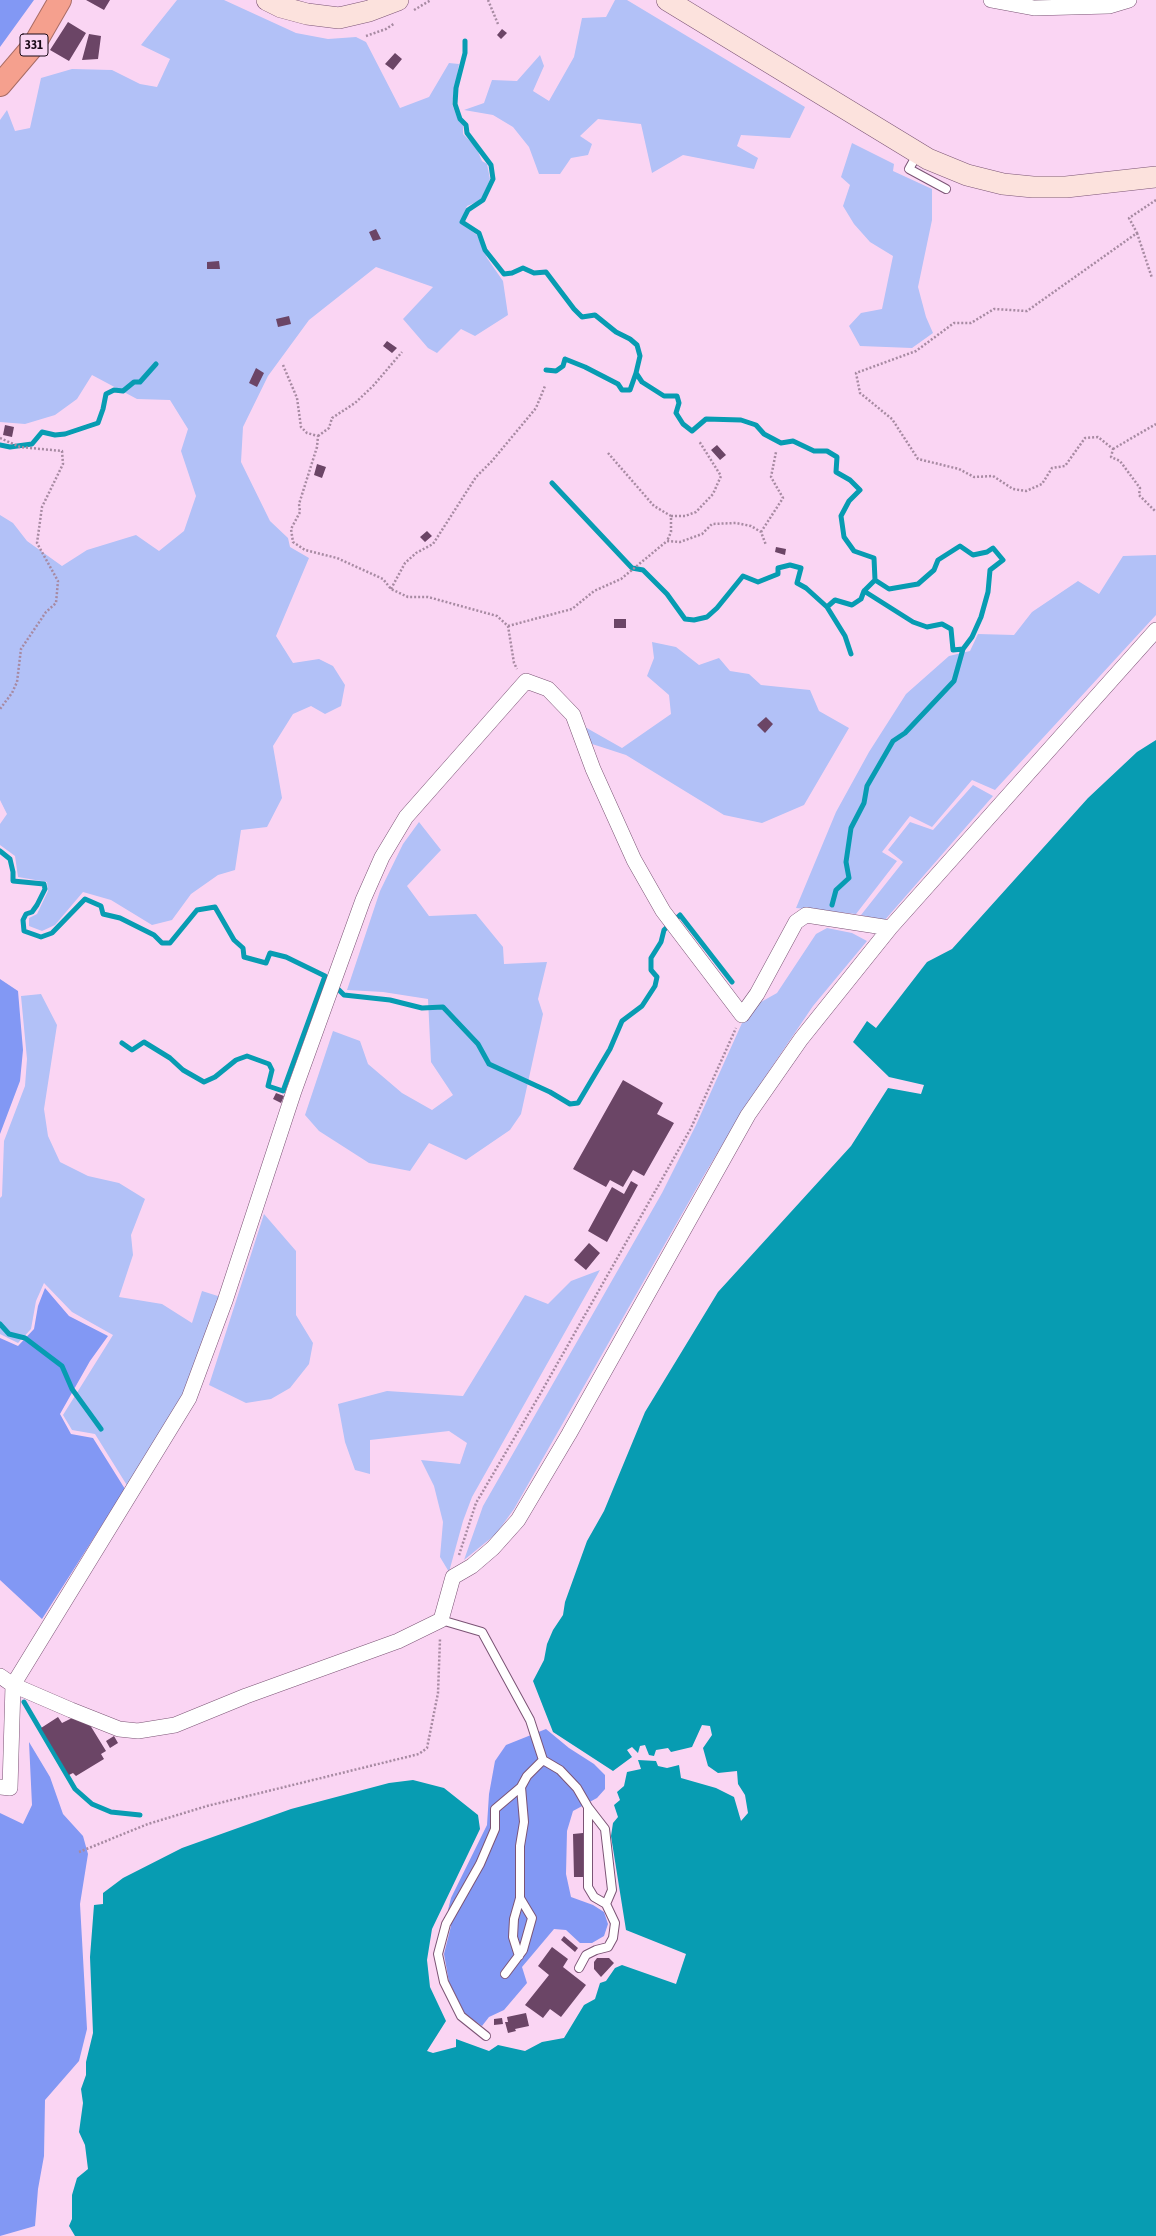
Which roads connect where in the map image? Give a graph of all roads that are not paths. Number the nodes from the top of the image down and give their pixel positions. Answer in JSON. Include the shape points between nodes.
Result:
{"nodes":[{"id":1,"x":60,"y":0,"type":"edge"},
{"id":2,"x":267,"y":0,"type":"edge"},
{"id":3,"x":398,"y":0,"type":"edge"},
{"id":4,"x":667,"y":0,"type":"edge"},
{"id":5,"x":991,"y":0,"type":"edge"},
{"id":6,"x":1129,"y":0,"type":"edge"},
{"id":7,"x":0,"y":85,"type":"edge"},
{"id":8,"x":918,"y":153,"type":"junction"},
{"id":9,"x":1156,"y":177,"type":"edge"},
{"id":10,"x":946,"y":188,"type":"dead end"},
{"id":11,"x":1156,"y":630,"type":"edge"},
{"id":12,"x":890,"y":928,"type":"junction"},
{"id":13,"x":441,"y":1620,"type":"junction"},
{"id":14,"x":0,"y":1676,"type":"edge"},
{"id":15,"x":13,"y":1684,"type":"junction"},
{"id":16,"x":543,"y":1760,"type":"junction"},
{"id":17,"x":0,"y":1787,"type":"edge"},
{"id":18,"x":521,"y":1787,"type":"junction"},
{"id":19,"x":588,"y":1807,"type":"junction"},
{"id":20,"x":520,"y":1898,"type":"junction"},
{"id":21,"x":606,"y":1904,"type":"junction"},
{"id":22,"x":519,"y":1956,"type":"junction"},
{"id":23,"x":579,"y":1968,"type":"dead end"},
{"id":24,"x":505,"y":1974,"type":"dead end"},
{"id":25,"x":486,"y":2036,"type":"dead end"}],
"edges":[{"from":1,"to":7,"type":"highway","number":"331","via":[[34,45]]},
{"from":2,"to":3,"type":"street","via":[[307,14],[339,18],[369,11]]},
{"from":4,"to":8,"type":"street"},
{"from":5,"to":6,"type":"street","via":[[1034,8],[1109,6]]},
{"from":8,"to":9,"type":"street","via":[[967,175],[1003,184],[1034,187],[1066,186]]},
{"from":8,"to":10,"type":"lane","via":[[909,169]]},
{"from":11,"to":12,"type":"street"},
{"from":12,"to":13,"type":"street","via":[[800,1038],[748,1115],[518,1520],[493,1548],[472,1566],[453,1577]]},
{"from":12,"to":15,"type":"street","via":[[806,915],[796,922],[757,994],[742,1015],[655,898],[634,860],[593,769],[573,715],[548,689],[526,680],[406,817],[388,845],[363,900],[294,1091],[225,1302],[190,1398]]},
{"from":13,"to":15,"type":"street","via":[[398,1641],[246,1696],[175,1726],[138,1732],[119,1729],[84,1716]]},
{"from":13,"to":16,"type":"lane","via":[[482,1632],[530,1720]]},
{"from":14,"to":15,"type":"street"},
{"from":15,"to":17,"type":"street","via":[[10,1788]]},
{"from":16,"to":18,"type":"lane","via":[[527,1776]]},
{"from":16,"to":19,"type":"lane","via":[[560,1770],[577,1788]]},
{"from":18,"to":20,"type":"lane","via":[[524,1822],[520,1846]]},
{"from":18,"to":25,"type":"lane","via":[[495,1809],[495,1829],[480,1864],[446,1924],[438,1954],[444,1982],[461,2016]]},
{"from":19,"to":21,"type":"lane","via":[[605,1829],[612,1890]]},
{"from":19,"to":21,"type":"lane","via":[[588,1887],[594,1897]]},
{"from":20,"to":22,"type":"lane","via":[[513,1937]]},
{"from":20,"to":22,"type":"lane","via":[[532,1918]]},
{"from":21,"to":23,"type":"lane","via":[[615,1923],[613,1938],[608,1947],[586,1955]]},
{"from":22,"to":24,"type":"lane"}]}
